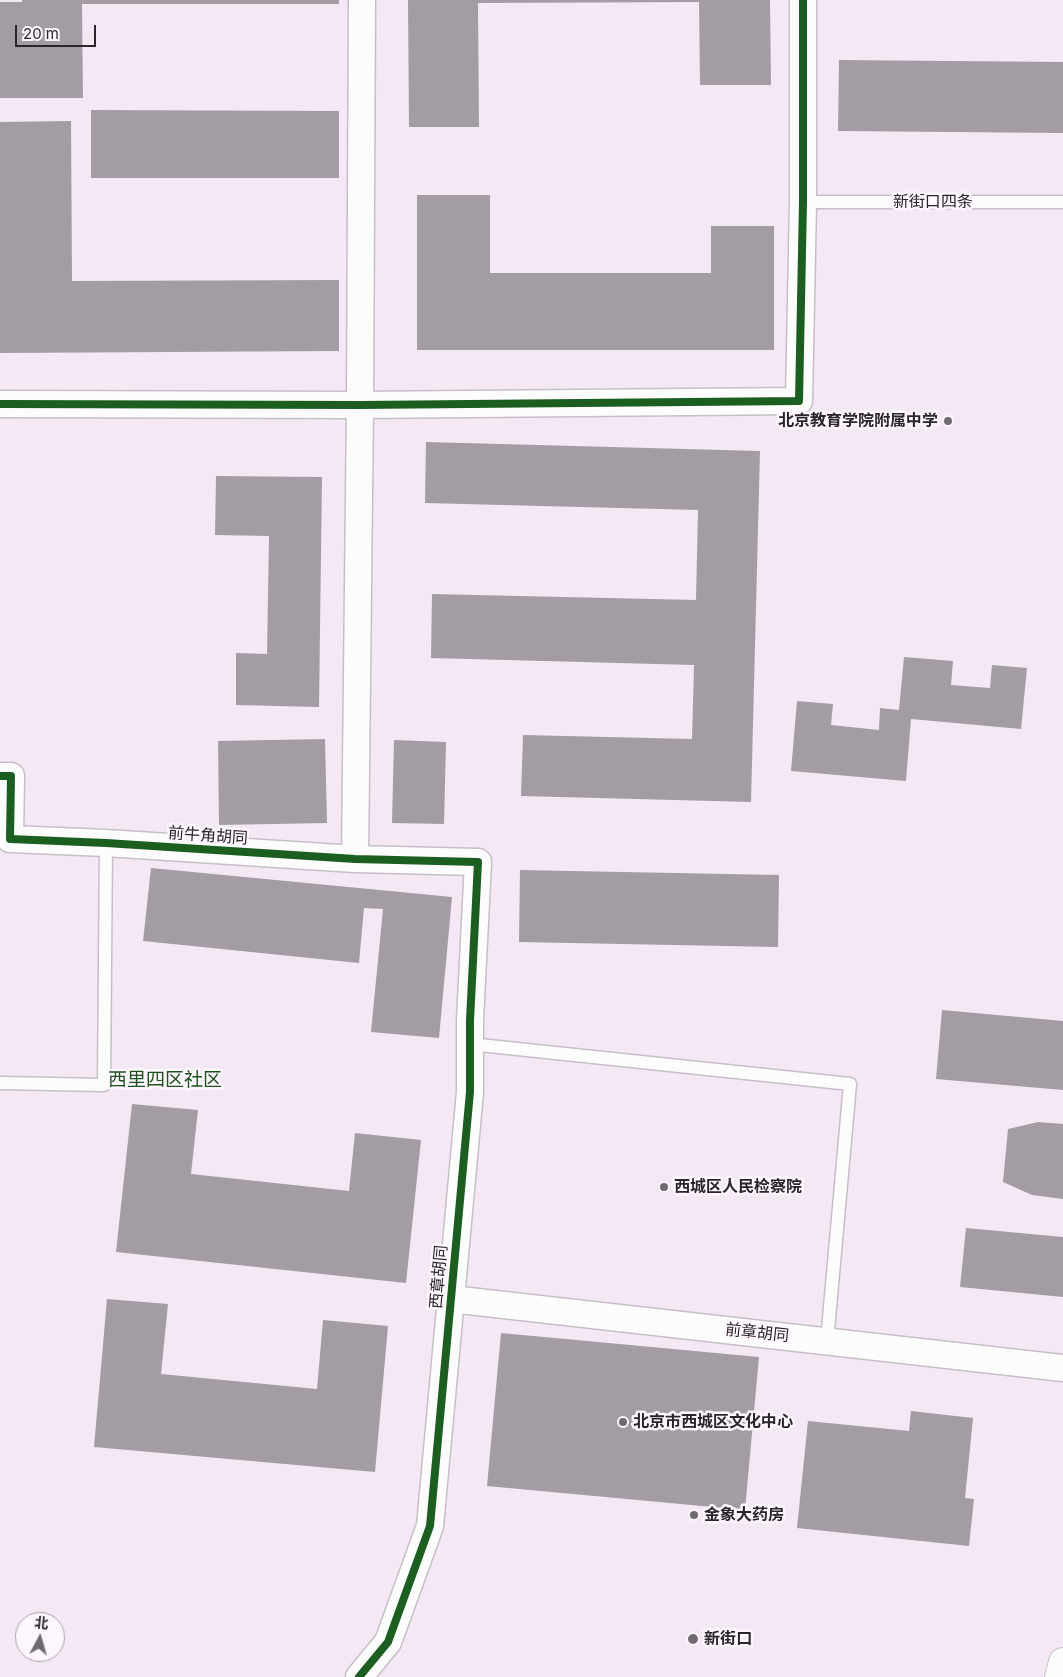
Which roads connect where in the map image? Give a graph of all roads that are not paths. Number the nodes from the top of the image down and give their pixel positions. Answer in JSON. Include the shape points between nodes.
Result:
{"nodes":[{"id":1,"x":362,"y":0,"type":"edge"},
{"id":2,"x":803,"y":0,"type":"edge"},
{"id":3,"x":803,"y":202,"type":"junction"},
{"id":4,"x":1063,"y":202,"type":"edge"},
{"id":5,"x":0,"y":404,"type":"edge"},
{"id":6,"x":360,"y":405,"type":"junction"},
{"id":7,"x":0,"y":776,"type":"edge"},
{"id":8,"x":106,"y":843,"type":"junction"},
{"id":9,"x":355,"y":859,"type":"junction"},
{"id":10,"x":478,"y":862,"type":"joint"},
{"id":11,"x":470,"y":1044,"type":"junction"},
{"id":12,"x":0,"y":1083,"type":"edge"},
{"id":13,"x":451,"y":1298,"type":"junction"},
{"id":14,"x":827,"y":1341,"type":"junction"},
{"id":15,"x":1063,"y":1368,"type":"edge"},
{"id":16,"x":1063,"y":1662,"type":"edge"},
{"id":17,"x":359,"y":1677,"type":"edge"},
{"id":18,"x":1059,"y":1677,"type":"edge"}],
"edges":[{"from":1,"to":6,"type":"street"},
{"from":2,"to":3,"type":"street"},
{"from":3,"to":4,"type":"lane","name":"新街口四条"},
{"from":3,"to":6,"type":"street","via":[[799,400]]},
{"from":5,"to":6,"type":"street"},
{"from":6,"to":9,"type":"street"},
{"from":7,"to":8,"type":"street","name":"前牛角胡同","via":[[11,776],[10,839]]},
{"from":8,"to":9,"type":"street","name":"前牛角胡同"},
{"from":8,"to":12,"type":"lane","via":[[104,1085]]},
{"from":9,"to":10,"type":"street","name":"前牛角胡同"},
{"from":10,"to":11,"type":"street","name":"西章胡同"},
{"from":11,"to":13,"type":"street","name":"西章胡同","via":[[470,1092]]},
{"from":11,"to":14,"type":"lane","via":[[850,1084]]},
{"from":13,"to":14,"type":"street","name":"前章胡同"},
{"from":13,"to":17,"type":"street","name":"西章胡同","via":[[430,1526],[388,1642]]},
{"from":14,"to":15,"type":"street","name":"前章胡同"},
{"from":16,"to":18,"type":"street"}]}
